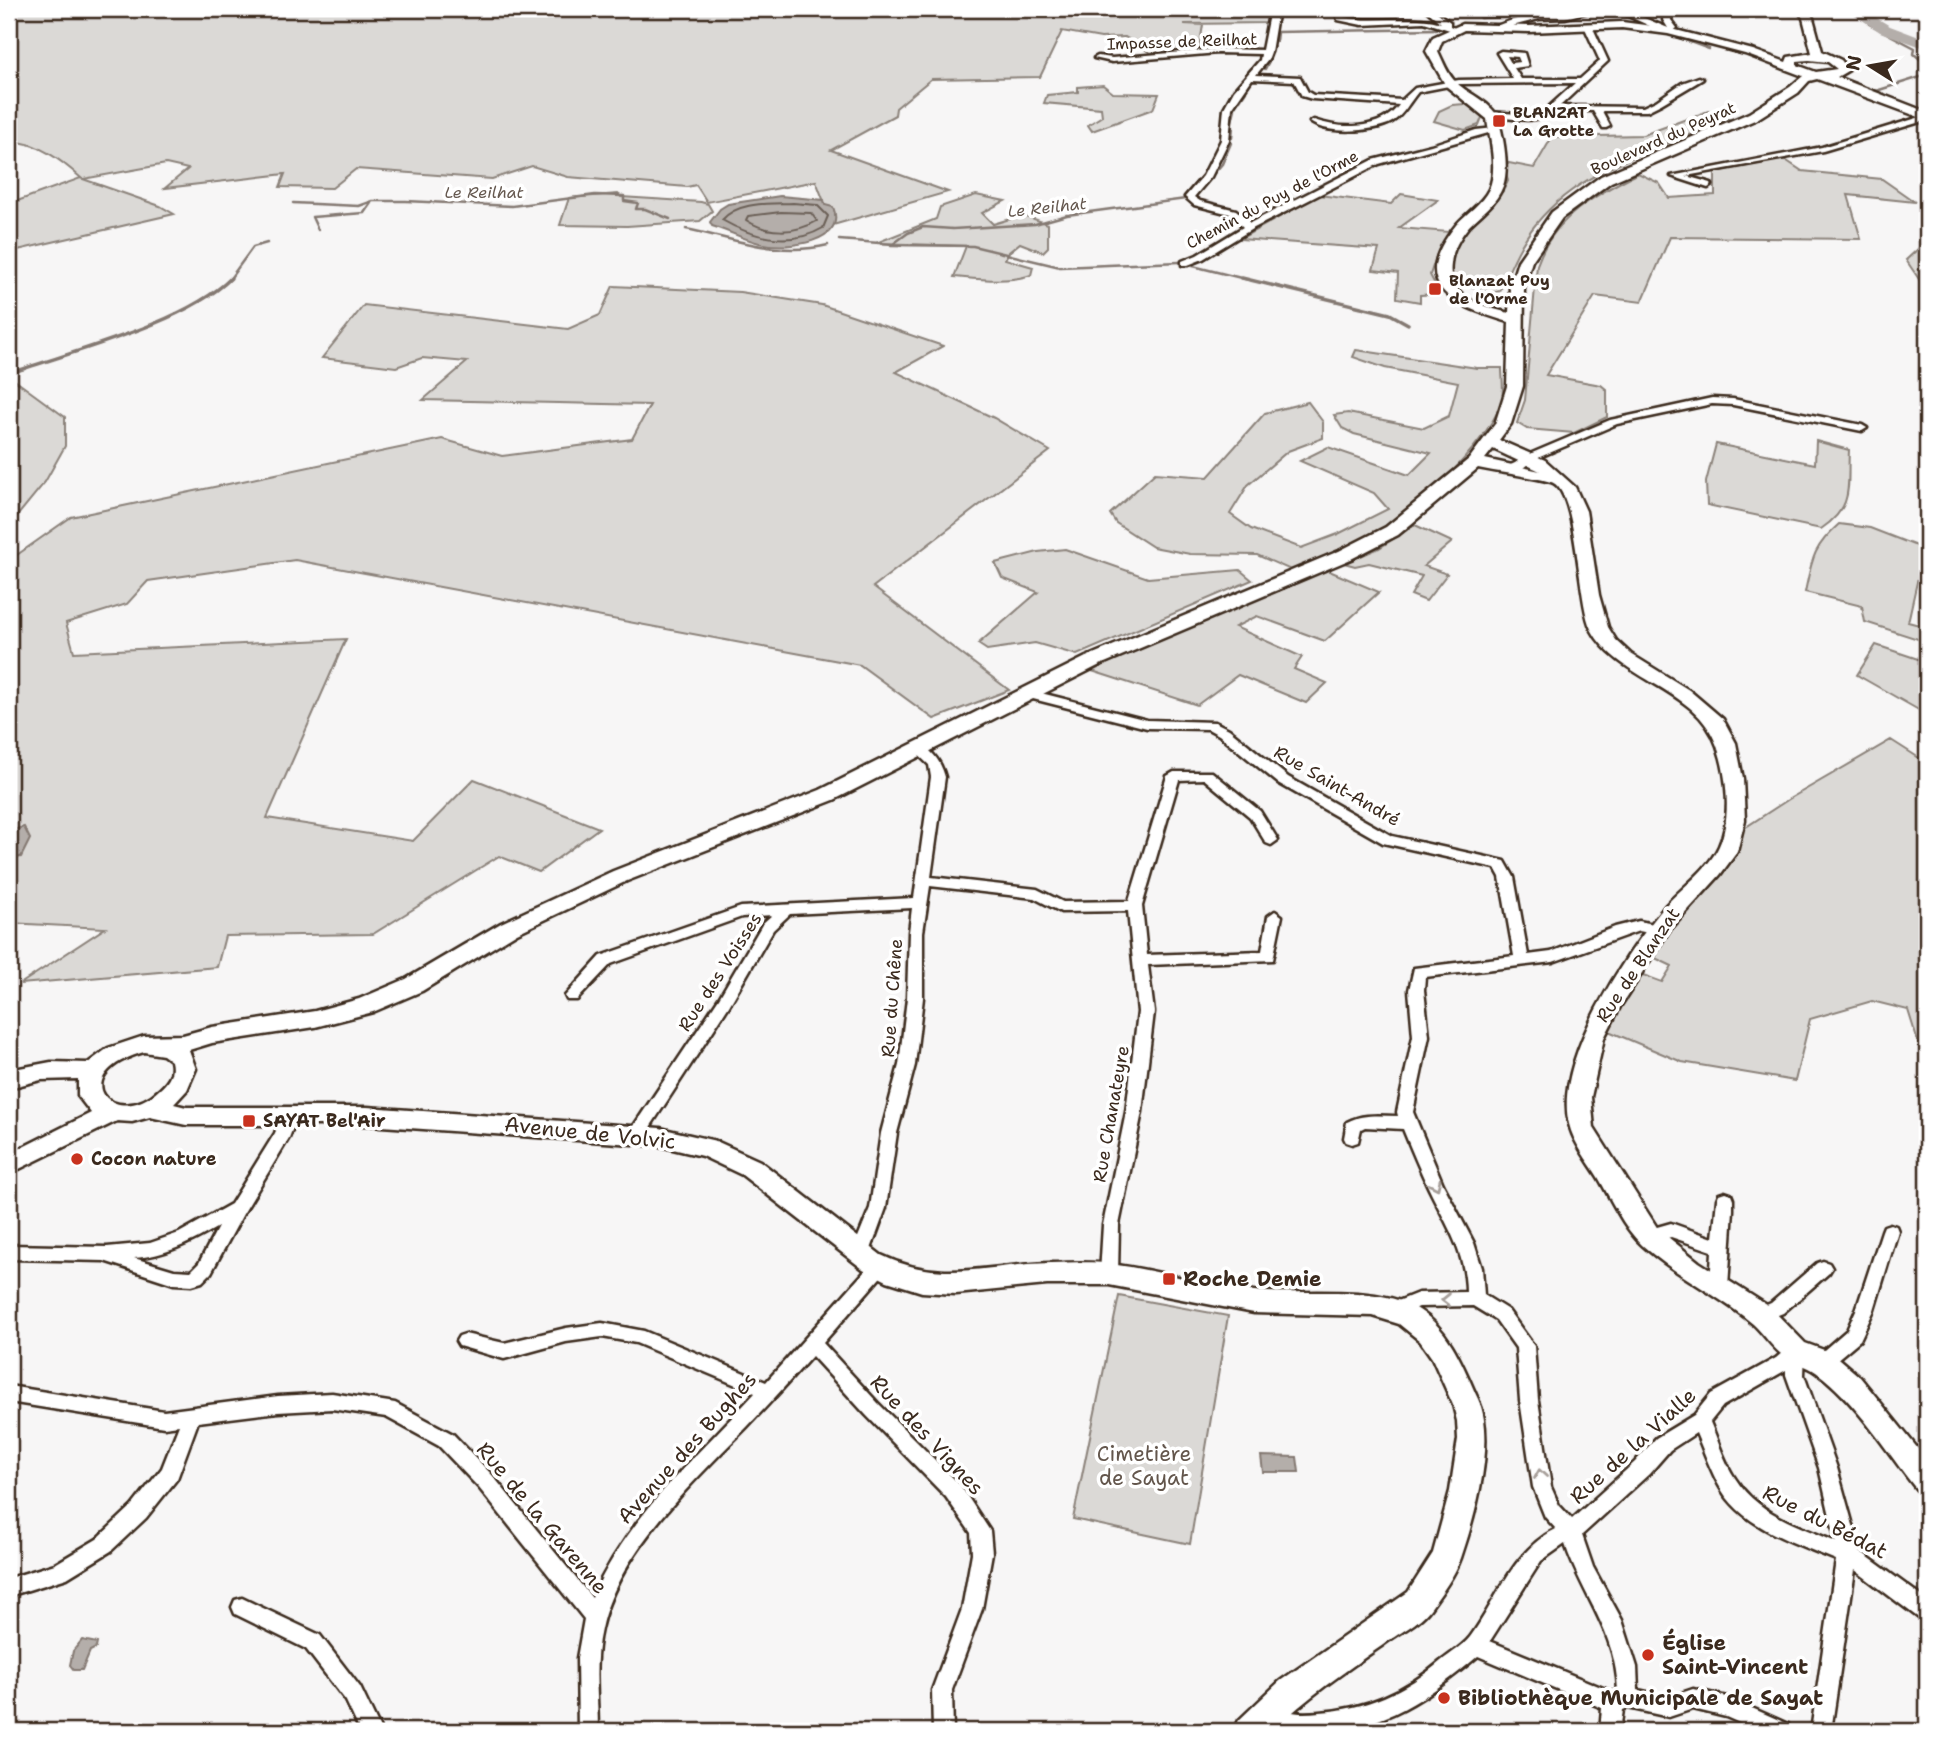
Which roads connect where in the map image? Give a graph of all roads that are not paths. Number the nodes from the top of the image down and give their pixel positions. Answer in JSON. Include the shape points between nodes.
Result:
{"nodes":[{"id":1,"x":1274,"y":9,"type":"edge"},
{"id":2,"x":1338,"y":9,"type":"edge"},
{"id":3,"x":1429,"y":9,"type":"edge"},
{"id":4,"x":1597,"y":9,"type":"edge"},
{"id":5,"x":1617,"y":9,"type":"edge"},
{"id":6,"x":1669,"y":9,"type":"edge"},
{"id":7,"x":1799,"y":9,"type":"edge"},
{"id":8,"x":1588,"y":26,"type":"junction"},
{"id":9,"x":1497,"y":28,"type":"junction"},
{"id":10,"x":1453,"y":29,"type":"junction"},
{"id":11,"x":1668,"y":32,"type":"junction"},
{"id":12,"x":1266,"y":52,"type":"junction"},
{"id":13,"x":1098,"y":58,"type":"dead end"},
{"id":14,"x":1827,"y":59,"type":"junction"},
{"id":15,"x":1798,"y":63,"type":"junction"},
{"id":16,"x":1509,"y":66,"type":"dead end"},
{"id":17,"x":1842,"y":72,"type":"junction"},
{"id":18,"x":1821,"y":75,"type":"junction"},
{"id":19,"x":1250,"y":77,"type":"junction"},
{"id":20,"x":1699,"y":79,"type":"dead end"},
{"id":21,"x":1518,"y":81,"type":"junction"},
{"id":22,"x":1584,"y":81,"type":"junction"},
{"id":23,"x":1450,"y":85,"type":"junction"},
{"id":24,"x":1866,"y":90,"type":"junction"},
{"id":25,"x":1777,"y":102,"type":"junction"},
{"id":26,"x":1404,"y":103,"type":"junction"},
{"id":27,"x":1553,"y":108,"type":"junction"},
{"id":28,"x":1597,"y":110,"type":"junction"},
{"id":29,"x":1927,"y":116,"type":"edge"},
{"id":30,"x":1314,"y":122,"type":"dead end"},
{"id":31,"x":1492,"y":123,"type":"junction"},
{"id":32,"x":1606,"y":125,"type":"dead end"},
{"id":33,"x":1708,"y":185,"type":"dead end"},
{"id":34,"x":1280,"y":211,"type":"junction"},
{"id":35,"x":1233,"y":212,"type":"junction"},
{"id":36,"x":1248,"y":227,"type":"junction"},
{"id":37,"x":1185,"y":263,"type":"dead end"},
{"id":38,"x":1516,"y":311,"type":"junction"},
{"id":39,"x":1862,"y":428,"type":"dead end"},
{"id":40,"x":1491,"y":443,"type":"junction"},
{"id":41,"x":1529,"y":458,"type":"junction"},
{"id":42,"x":1475,"y":462,"type":"junction"},
{"id":43,"x":1509,"y":468,"type":"junction"},
{"id":44,"x":1565,"y":487,"type":"junction"},
{"id":45,"x":1030,"y":692,"type":"junction"},
{"id":46,"x":918,"y":748,"type":"junction"},
{"id":47,"x":1271,"y":840,"type":"dead end"},
{"id":48,"x":923,"y":881,"type":"junction"},
{"id":49,"x":920,"y":903,"type":"junction"},
{"id":50,"x":1135,"y":906,"type":"junction"},
{"id":51,"x":786,"y":909,"type":"junction"},
{"id":52,"x":1275,"y":916,"type":"dead end"},
{"id":53,"x":1658,"y":930,"type":"junction"},
{"id":54,"x":1142,"y":960,"type":"junction"},
{"id":55,"x":1522,"y":961,"type":"junction"},
{"id":56,"x":572,"y":996,"type":"dead end"},
{"id":57,"x":239,"y":1031,"type":"junction"},
{"id":58,"x":161,"y":1044,"type":"junction"},
{"id":59,"x":186,"y":1070,"type":"junction"},
{"id":60,"x":94,"y":1072,"type":"junction"},
{"id":61,"x":9,"y":1079,"type":"edge"},
{"id":62,"x":173,"y":1094,"type":"junction"},
{"id":63,"x":104,"y":1108,"type":"junction"},
{"id":64,"x":151,"y":1108,"type":"junction"},
{"id":65,"x":281,"y":1114,"type":"junction"},
{"id":66,"x":1408,"y":1123,"type":"junction"},
{"id":67,"x":637,"y":1134,"type":"junction"},
{"id":68,"x":1352,"y":1138,"type":"dead end"},
{"id":69,"x":9,"y":1165,"type":"edge"},
{"id":70,"x":1725,"y":1199,"type":"dead end"},
{"id":71,"x":237,"y":1209,"type":"junction"},
{"id":72,"x":1890,"y":1231,"type":"dead end"},
{"id":73,"x":1649,"y":1236,"type":"junction"},
{"id":74,"x":1721,"y":1247,"type":"junction"},
{"id":75,"x":9,"y":1252,"type":"edge"},
{"id":76,"x":107,"y":1254,"type":"junction"},
{"id":77,"x":870,"y":1259,"type":"junction"},
{"id":78,"x":1823,"y":1268,"type":"dead end"},
{"id":79,"x":1109,"y":1275,"type":"junction"},
{"id":80,"x":1719,"y":1287,"type":"junction"},
{"id":81,"x":1475,"y":1299,"type":"junction"},
{"id":82,"x":1394,"y":1310,"type":"junction"},
{"id":83,"x":1761,"y":1315,"type":"junction"},
{"id":84,"x":465,"y":1341,"type":"dead end"},
{"id":85,"x":812,"y":1343,"type":"junction"},
{"id":86,"x":1796,"y":1351,"type":"junction"},
{"id":87,"x":1823,"y":1361,"type":"junction"},
{"id":88,"x":769,"y":1391,"type":"junction"},
{"id":89,"x":9,"y":1394,"type":"edge"},
{"id":90,"x":191,"y":1417,"type":"junction"},
{"id":91,"x":1700,"y":1421,"type":"junction"},
{"id":92,"x":1927,"y":1481,"type":"edge"},
{"id":93,"x":1572,"y":1532,"type":"junction"},
{"id":94,"x":1847,"y":1555,"type":"junction"},
{"id":95,"x":9,"y":1587,"type":"edge"},
{"id":96,"x":242,"y":1607,"type":"dead end"},
{"id":97,"x":1927,"y":1612,"type":"edge"},
{"id":98,"x":594,"y":1616,"type":"junction"},
{"id":99,"x":1476,"y":1645,"type":"junction"},
{"id":100,"x":1621,"y":1700,"type":"junction"},
{"id":101,"x":1259,"y":1722,"type":"edge"},
{"id":102,"x":371,"y":1731,"type":"edge"},
{"id":103,"x":588,"y":1731,"type":"edge"},
{"id":104,"x":943,"y":1731,"type":"edge"},
{"id":105,"x":1610,"y":1731,"type":"edge"},
{"id":106,"x":1781,"y":1731,"type":"edge"},
{"id":107,"x":1821,"y":1731,"type":"edge"}],
"edges":[{"from":1,"to":12,"type":"street"},
{"from":2,"to":10,"type":"street","via":[[1341,18],[1354,22],[1424,20]]},
{"from":3,"to":10,"type":"street"},
{"from":4,"to":9,"type":"street"},
{"from":5,"to":11,"type":"street"},
{"from":6,"to":11,"type":"street","via":[[1667,20],[1673,28]]},
{"from":7,"to":14,"type":"street","via":[[1808,18],[1817,53]]},
{"from":7,"to":15,"type":"street","via":[[1808,43]]},
{"from":8,"to":9,"type":"street"},
{"from":8,"to":11,"type":"street","via":[[1622,24]]},
{"from":8,"to":22,"type":"street","via":[[1604,61]]},
{"from":9,"to":10,"type":"street","via":[[1472,21]]},
{"from":10,"to":23,"type":"street","via":[[1432,46]]},
{"from":11,"to":15,"type":"street"},
{"from":12,"to":13,"type":"street","name":"Impasse de Reilhat"},
{"from":12,"to":19,"type":"street"},
{"from":14,"to":15,"type":"street"},
{"from":14,"to":17,"type":"street","via":[[1840,64]]},
{"from":15,"to":18,"type":"street"},
{"from":15,"to":25,"type":"street","name":"Boulevard du Peyrat","via":[[1789,89]]},
{"from":16,"to":21,"type":"street"},
{"from":17,"to":18,"type":"street"},
{"from":17,"to":24,"type":"street"},
{"from":18,"to":24,"type":"street"},
{"from":18,"to":25,"type":"street","name":"Boulevard du Peyrat","via":[[1805,79]]},
{"from":19,"to":26,"type":"street","via":[[1297,79],[1312,97]]},
{"from":19,"to":35,"type":"street","via":[[1228,108],[1225,140],[1207,177],[1190,198]]},
{"from":20,"to":28,"type":"street","via":[[1649,108]]},
{"from":21,"to":22,"type":"street"},
{"from":21,"to":23,"type":"street"},
{"from":22,"to":27,"type":"street"},
{"from":23,"to":26,"type":"street","via":[[1415,90]]},
{"from":23,"to":31,"type":"street"},
{"from":24,"to":29,"type":"street"},
{"from":25,"to":38,"type":"street","name":"Boulevard du Peyrat","via":[[1581,195],[1557,215],[1525,261]]},
{"from":26,"to":30,"type":"street","via":[[1394,117],[1372,125],[1324,127]]},
{"from":27,"to":28,"type":"street"},
{"from":27,"to":31,"type":"street","name":"Chemin du Puy de l'Orme","via":[[1539,117]]},
{"from":28,"to":32,"type":"street"},
{"from":29,"to":33,"type":"street","via":[[1823,149],[1675,176]]},
{"from":31,"to":34,"type":"street","name":"Chemin du Puy de l'Orme","via":[[1443,145],[1376,162]]},
{"from":31,"to":38,"type":"street","via":[[1497,187],[1451,241],[1442,267],[1443,282]]},
{"from":34,"to":35,"type":"street"},
{"from":34,"to":36,"type":"street","name":"Chemin du Puy de l'Orme"},
{"from":35,"to":36,"type":"street"},
{"from":36,"to":37,"type":"street","name":"Chemin du Puy de l'Orme"},
{"from":38,"to":40,"type":"street","name":"Boulevard du Peyrat","via":[[1515,386],[1507,415]]},
{"from":39,"to":41,"type":"street","via":[[1712,401],[1607,424]]},
{"from":40,"to":41,"type":"street","name":"Rue de Blanzat"},
{"from":40,"to":42,"type":"street","name":"Boulevard du Peyrat"},
{"from":41,"to":43,"type":"street"},
{"from":41,"to":44,"type":"street","name":"Rue de Blanzat"},
{"from":42,"to":43,"type":"street"},
{"from":42,"to":45,"type":"street","name":"Boulevard du Peyrat","via":[[1408,520],[1369,543]]},
{"from":43,"to":44,"type":"street"},
{"from":44,"to":53,"type":"street","name":"Rue de Blanzat","via":[[1577,506],[1592,603],[1602,634],[1617,651],[1680,691],[1706,714],[1724,737],[1731,764],[1732,841],[1724,857]]},
{"from":45,"to":46,"type":"street","name":"Boulevard du Peyrat"},
{"from":45,"to":55,"type":"street","name":"Rue Saint-André","via":[[1147,724],[1210,725],[1283,780],[1388,840],[1500,864],[1507,877]]},
{"from":46,"to":48,"type":"street","name":"Rue du Chêne","via":[[935,764],[938,777]]},
{"from":46,"to":57,"type":"street","name":"Boulevard du Peyrat","via":[[827,795],[620,876],[534,916],[414,985],[365,1006]]},
{"from":47,"to":50,"type":"street","name":"Rue Chanateyre","via":[[1255,814],[1207,775],[1174,776]]},
{"from":48,"to":49,"type":"street","name":"Rue du Chêne"},
{"from":48,"to":50,"type":"street","via":[[1037,894],[1060,907]]},
{"from":49,"to":51,"type":"street","name":"Rue des Voisses"},
{"from":49,"to":77,"type":"street","name":"Rue du Chêne","via":[[907,1065],[889,1133]]},
{"from":50,"to":54,"type":"street","name":"Rue Chanateyre"},
{"from":51,"to":56,"type":"street","via":[[741,912],[606,960]]},
{"from":51,"to":67,"type":"street","name":"Rue des Voisses","via":[[768,927]]},
{"from":52,"to":54,"type":"street","via":[[1268,956]]},
{"from":53,"to":55,"type":"street","via":[[1634,927],[1553,957]]},
{"from":53,"to":73,"type":"street","name":"Rue de Blanzat","via":[[1596,1026],[1586,1052],[1578,1103],[1586,1136]]},
{"from":54,"to":79,"type":"street","name":"Rue Chanateyre","via":[[1146,1012],[1142,1062],[1111,1225]]},
{"from":55,"to":66,"type":"street","via":[[1419,972],[1414,991],[1421,1036],[1405,1112]]},
{"from":57,"to":58,"type":"street","via":[[183,1044]]},
{"from":57,"to":59,"type":"street","via":[[195,1054]]},
{"from":58,"to":59,"type":"street","via":[[177,1050]]},
{"from":58,"to":60,"type":"street","via":[[124,1049]]},
{"from":59,"to":62,"type":"street"},
{"from":60,"to":61,"type":"street","via":[[58,1068]]},
{"from":60,"to":63,"type":"street","via":[[88,1085]]},
{"from":62,"to":64,"type":"street"},
{"from":62,"to":65,"type":"street","name":"Avenue de Volvic","via":[[196,1109]]},
{"from":63,"to":64,"type":"street"},
{"from":63,"to":69,"type":"street"},
{"from":64,"to":65,"type":"street","name":"Avenue de Volvic","via":[[186,1116]]},
{"from":65,"to":67,"type":"street","name":"Avenue de Volvic"},
{"from":65,"to":71,"type":"street","via":[[284,1134]]},
{"from":66,"to":68,"type":"street","via":[[1363,1121],[1353,1126]]},
{"from":66,"to":81,"type":"street","one_way":true,"via":[[1466,1242],[1476,1273]]},
{"from":67,"to":77,"type":"street","name":"Avenue de Volvic","via":[[707,1148],[740,1163]]},
{"from":70,"to":74,"type":"street"},
{"from":71,"to":76,"type":"street","via":[[185,1238],[149,1250]]},
{"from":71,"to":76,"type":"street","via":[[205,1268],[191,1279],[146,1270]]},
{"from":72,"to":87,"type":"street","via":[[1854,1335]]},
{"from":73,"to":74,"type":"street","via":[[1671,1230]]},
{"from":73,"to":80,"type":"street","name":"Rue de Blanzat"},
{"from":74,"to":80,"type":"street"},
{"from":75,"to":76,"type":"street"},
{"from":77,"to":79,"type":"street","name":"Avenue de Volvic","via":[[922,1281],[941,1283],[1047,1273]]},
{"from":77,"to":85,"type":"street","name":"Avenue des Bughes"},
{"from":78,"to":83,"type":"street","via":[[1777,1308]]},
{"from":79,"to":82,"type":"street","name":"Avenue de Volvic","via":[[1254,1302],[1373,1305]]},
{"from":80,"to":83,"type":"street","name":"Rue de Blanzat"},
{"from":81,"to":82,"type":"street","one_way":true,"via":[[1418,1300]]},
{"from":93,"to":81,"type":"street","one_way":true,"via":[[1552,1511],[1542,1487],[1525,1346],[1502,1315]]},
{"from":82,"to":101,"type":"street","name":"Avenue de Volvic","via":[[1419,1323],[1442,1351],[1471,1421],[1464,1490],[1450,1547],[1418,1602],[1313,1675]]},
{"from":83,"to":86,"type":"street","name":"Rue de Blanzat"},
{"from":84,"to":88,"type":"street","via":[[504,1351],[602,1330],[638,1336]]},
{"from":85,"to":88,"type":"street","name":"Avenue des Bughes"},
{"from":85,"to":104,"type":"street","name":"Rue des Vignes","via":[[953,1491],[980,1531],[982,1553],[972,1609],[942,1690]]},
{"from":86,"to":87,"type":"street"},
{"from":86,"to":91,"type":"street","name":"Rue de la Vialle","via":[[1717,1400]]},
{"from":86,"to":94,"type":"street","via":[[1795,1375],[1843,1520]]},
{"from":87,"to":92,"type":"street","via":[[1850,1385]]},
{"from":88,"to":98,"type":"street","name":"Avenue des Bughes","via":[[665,1501],[611,1577]]},
{"from":89,"to":90,"type":"street","name":"Rue de la Garenne","via":[[164,1419]]},
{"from":90,"to":95,"type":"street","via":[[170,1473],[104,1545],[60,1572]]},
{"from":90,"to":98,"type":"street","name":"Rue de la Garenne","via":[[332,1401],[389,1409],[446,1440],[486,1482]]},
{"from":91,"to":93,"type":"street","name":"Rue de la Vialle","via":[[1663,1444]]},
{"from":91,"to":94,"type":"street","name":"Rue du Bédat","via":[[1728,1484],[1747,1507],[1767,1521]]},
{"from":93,"to":99,"type":"street","name":"Rue de la Vialle","via":[[1534,1555]]},
{"from":93,"to":100,"type":"street","via":[[1584,1571],[1621,1643],[1627,1667]]},
{"from":94,"to":97,"type":"street","name":"Rue du Bédat"},
{"from":94,"to":107,"type":"street"},
{"from":96,"to":102,"type":"street","via":[[313,1642],[353,1694]]},
{"from":98,"to":103,"type":"street","name":"Avenue des Bughes","via":[[587,1647]]},
{"from":99,"to":100,"type":"street"},
{"from":99,"to":101,"type":"street","name":"Rue de la Vialle","via":[[1432,1682],[1370,1714],[1301,1724]]},
{"from":100,"to":105,"type":"street"},
{"from":100,"to":106,"type":"street","via":[[1669,1707],[1693,1699],[1727,1707]]}]}
